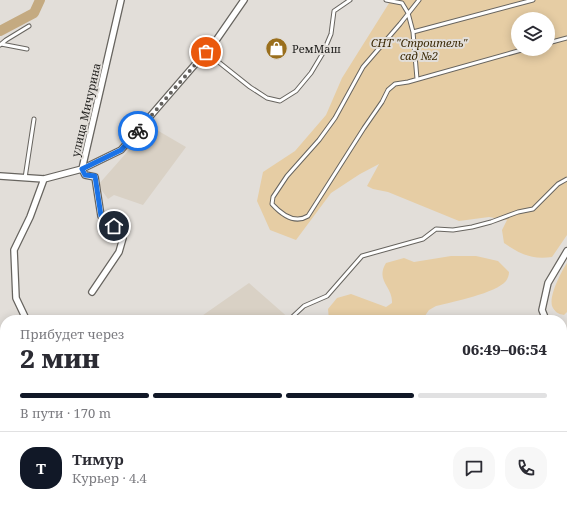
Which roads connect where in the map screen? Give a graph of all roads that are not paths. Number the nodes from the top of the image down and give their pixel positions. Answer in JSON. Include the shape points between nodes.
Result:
{"nodes":[{"id":1,"x":121,"y":0,"type":"edge"},
{"id":2,"x":244,"y":0,"type":"edge"},
{"id":3,"x":350,"y":0,"type":"edge"},
{"id":4,"x":386,"y":0,"type":"edge"},
{"id":5,"x":419,"y":0,"type":"edge"},
{"id":6,"x":533,"y":0,"type":"edge"},
{"id":7,"x":408,"y":14,"type":"junction"},
{"id":8,"x":29,"y":26,"type":"dead end"},
{"id":9,"x":413,"y":32,"type":"junction"},
{"id":10,"x":567,"y":38,"type":"edge"},
{"id":11,"x":555,"y":41,"type":"edge"},
{"id":12,"x":0,"y":45,"type":"edge"},
{"id":13,"x":27,"y":50,"type":"dead end"},
{"id":14,"x":206,"y":52,"type":"junction"},
{"id":15,"x":511,"y":53,"type":"edge"},
{"id":16,"x":417,"y":79,"type":"junction"},
{"id":17,"x":34,"y":119,"type":"dead end"},
{"id":18,"x":82,"y":169,"type":"junction"},
{"id":19,"x":0,"y":176,"type":"edge"},
{"id":20,"x":25,"y":178,"type":"junction"},
{"id":21,"x":44,"y":179,"type":"junction"},
{"id":22,"x":567,"y":179,"type":"edge"},
{"id":23,"x":567,"y":252,"type":"edge"},
{"id":24,"x":92,"y":292,"type":"dead end"},
{"id":25,"x":24,"y":315,"type":"edge"},
{"id":26,"x":294,"y":315,"type":"edge"},
{"id":27,"x":544,"y":315,"type":"edge"}],
"edges":[{"from":1,"to":18,"type":"street","name":"улица Мичурина"},
{"from":2,"to":14,"type":"street"},
{"from":3,"to":14,"type":"lane","via":[[334,11],[331,34],[311,73],[296,90],[280,100],[261,95]]},
{"from":4,"to":7,"type":"lane","via":[[402,3]]},
{"from":5,"to":7,"type":"lane"},
{"from":6,"to":9,"type":"lane"},
{"from":7,"to":9,"type":"lane"},
{"from":7,"to":16,"type":"lane","via":[[363,67],[335,118],[272,197],[272,204],[276,209],[293,219],[301,220],[308,216],[388,90],[395,84]]},
{"from":8,"to":12,"type":"lane"},
{"from":9,"to":16,"type":"lane"},
{"from":10,"to":11,"type":"lane"},
{"from":12,"to":13,"type":"lane"},
{"from":14,"to":18,"type":"street","via":[[121,150]]},
{"from":15,"to":16,"type":"lane"},
{"from":17,"to":20,"type":"lane"},
{"from":18,"to":21,"type":"street"},
{"from":18,"to":24,"type":"street","name":"улица Мичурина","via":[[85,175],[95,176],[101,216],[120,229],[123,238],[119,252]]},
{"from":19,"to":20,"type":"street"},
{"from":20,"to":21,"type":"street"},
{"from":21,"to":25,"type":"street","via":[[14,250],[16,298]]},
{"from":22,"to":26,"type":"lane","via":[[558,184],[533,209],[472,226],[452,230],[436,229],[423,239],[362,256],[327,296],[304,306]]},
{"from":23,"to":27,"type":"street","via":[[548,283],[542,310]]}]}
